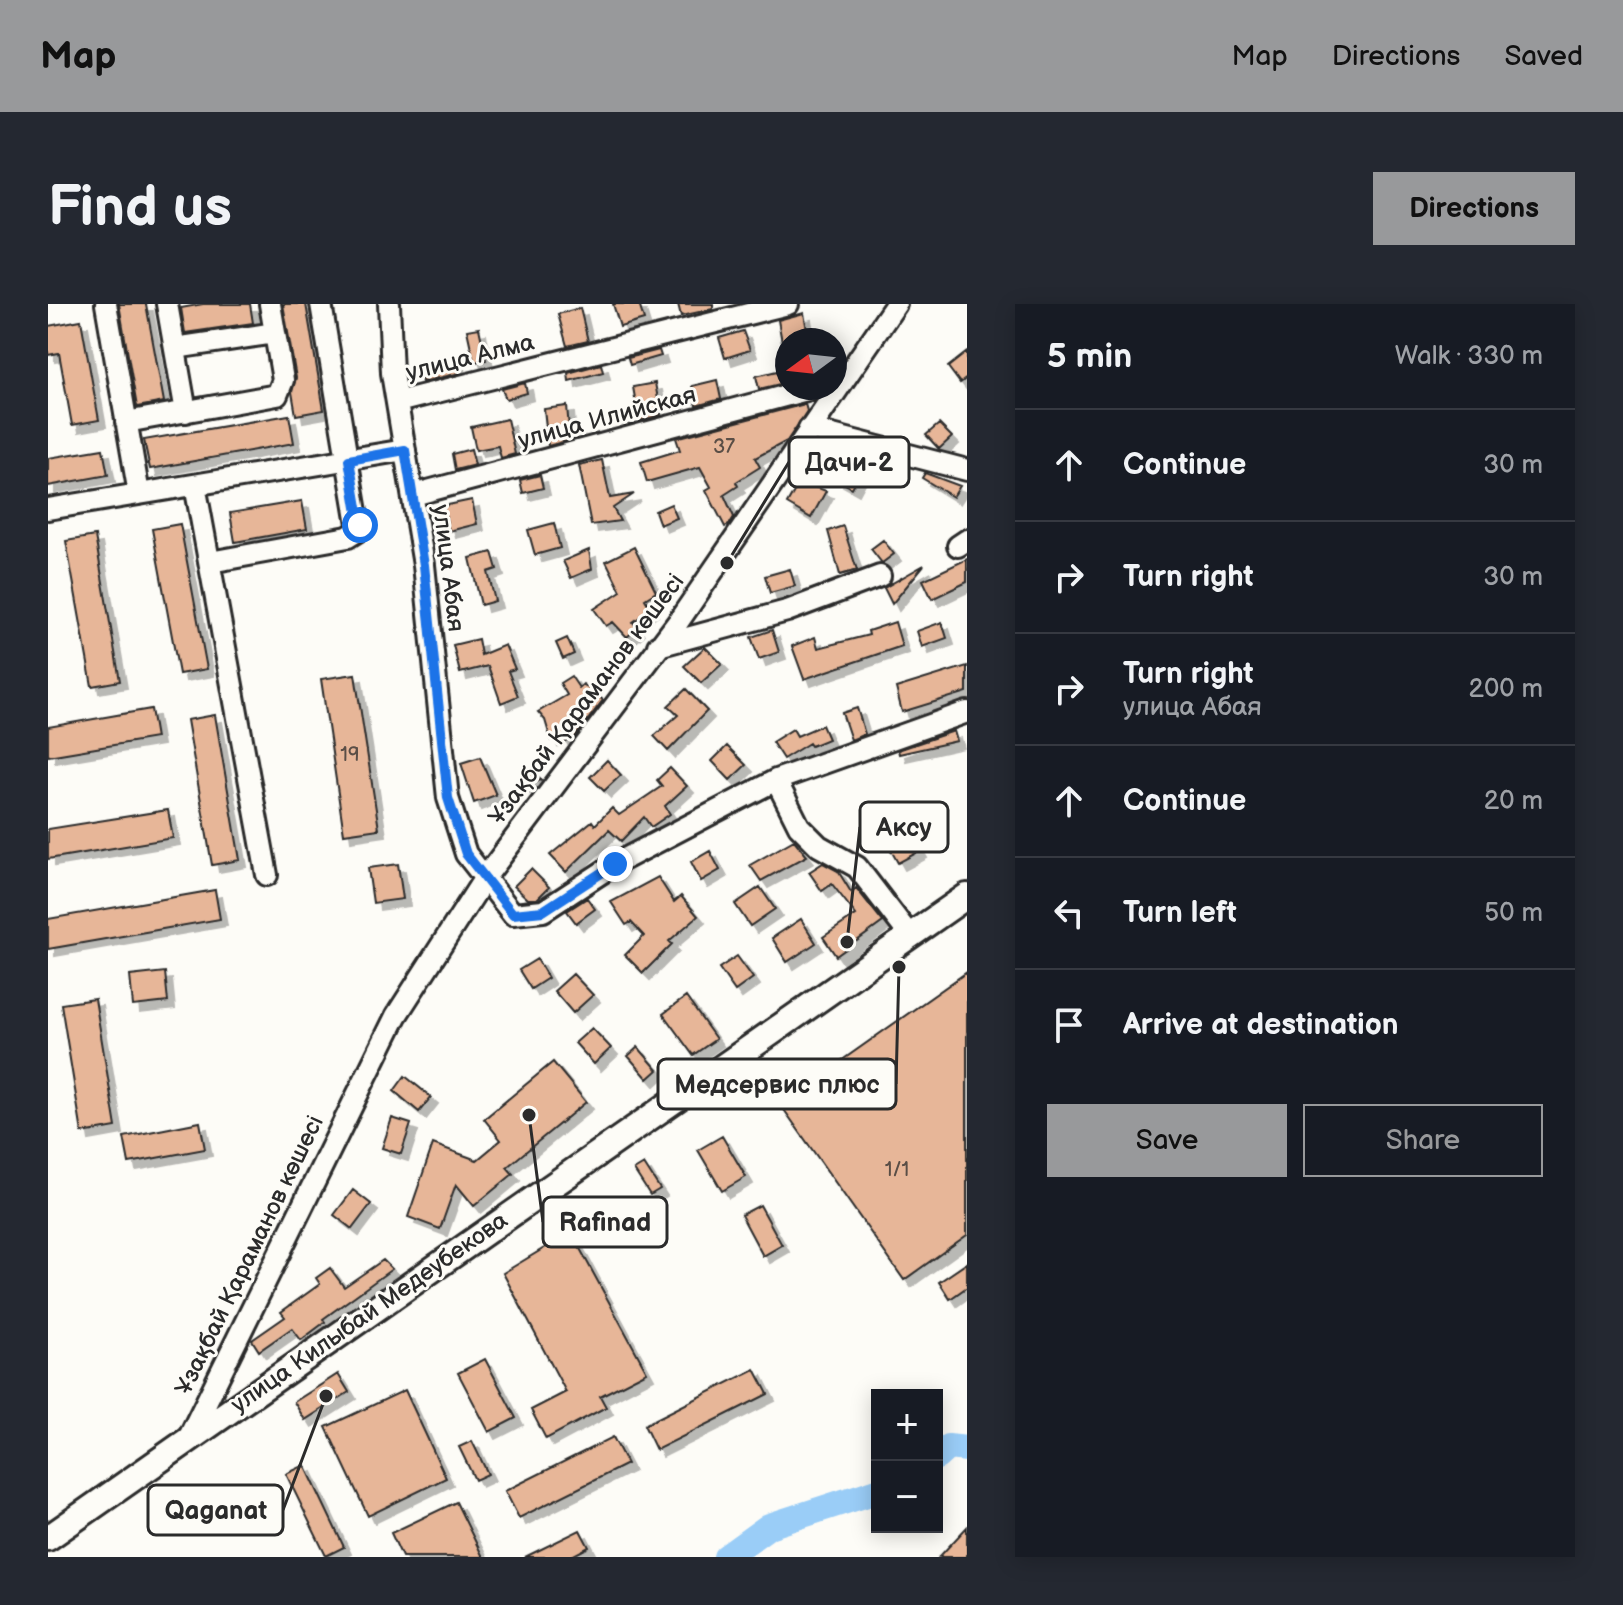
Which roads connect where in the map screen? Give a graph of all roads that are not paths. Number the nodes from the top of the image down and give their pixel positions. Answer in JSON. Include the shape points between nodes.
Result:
{"nodes":[{"id":1,"x":106,"y":304,"type":"edge"},
{"id":2,"x":167,"y":304,"type":"edge"},
{"id":3,"x":270,"y":304,"type":"edge"},
{"id":4,"x":321,"y":304,"type":"edge"},
{"id":5,"x":389,"y":304,"type":"edge"},
{"id":6,"x":788,"y":304,"type":"edge"},
{"id":7,"x":896,"y":304,"type":"edge"},
{"id":8,"x":275,"y":333,"type":"junction"},
{"id":9,"x":175,"y":348,"type":"junction"},
{"id":10,"x":847,"y":370,"type":"edge"},
{"id":11,"x":775,"y":398,"type":"edge"},
{"id":12,"x":827,"y":400,"type":"edge"},
{"id":13,"x":397,"y":402,"type":"junction"},
{"id":14,"x":186,"y":412,"type":"junction"},
{"id":15,"x":126,"y":422,"type":"junction"},
{"id":16,"x":809,"y":429,"type":"junction"},
{"id":17,"x":405,"y":450,"type":"junction"},
{"id":18,"x":349,"y":460,"type":"junction"},
{"id":19,"x":967,"y":470,"type":"edge"},
{"id":20,"x":195,"y":485,"type":"junction"},
{"id":21,"x":139,"y":494,"type":"junction"},
{"id":22,"x":413,"y":495,"type":"junction"},
{"id":23,"x":48,"y":509,"type":"edge"},
{"id":24,"x":210,"y":562,"type":"junction"},
{"id":25,"x":880,"y":576,"type":"dead end"},
{"id":26,"x":658,"y":646,"type":"junction"},
{"id":27,"x":967,"y":712,"type":"edge"},
{"id":28,"x":776,"y":780,"type":"junction"},
{"id":29,"x":267,"y":875,"type":"dead end"},
{"id":30,"x":484,"y":879,"type":"junction"},
{"id":31,"x":967,"y":896,"type":"edge"},
{"id":32,"x":910,"y":936,"type":"junction"},
{"id":33,"x":189,"y":1437,"type":"junction"},
{"id":34,"x":48,"y":1538,"type":"edge"}],
"edges":[{"from":1,"to":15,"type":"street"},
{"from":2,"to":9,"type":"street"},
{"from":3,"to":8,"type":"street"},
{"from":4,"to":18,"type":"street"},
{"from":5,"to":13,"type":"street","name":"улица Абая"},
{"from":6,"to":13,"type":"street","name":"улица Алма"},
{"from":7,"to":10,"type":"street","name":"Ұзақбай Қараманов көшесі"},
{"from":8,"to":9,"type":"street"},
{"from":8,"to":14,"type":"street","via":[[283,380],[277,395]]},
{"from":9,"to":14,"type":"street"},
{"from":11,"to":22,"type":"street","name":"улица Илийская"},
{"from":12,"to":16,"type":"street","name":"Ұзақбай Қараманов көшесі"},
{"from":13,"to":17,"type":"street","name":"улица Абая"},
{"from":14,"to":15,"type":"street"},
{"from":15,"to":21,"type":"street"},
{"from":16,"to":19,"type":"street"},
{"from":16,"to":26,"type":"street","name":"Ұзақбай Қараманов көшесі"},
{"from":17,"to":18,"type":"street"},
{"from":17,"to":22,"type":"street","name":"улица Абая"},
{"from":18,"to":20,"type":"street"},
{"from":18,"to":24,"type":"street","via":[[360,525],[355,535]]},
{"from":20,"to":21,"type":"street"},
{"from":20,"to":24,"type":"street"},
{"from":21,"to":23,"type":"street"},
{"from":22,"to":30,"type":"street","name":"улица Абая","via":[[448,798],[466,854]]},
{"from":24,"to":29,"type":"street"},
{"from":25,"to":26,"type":"street","via":[[787,611]]},
{"from":26,"to":30,"type":"street","name":"Ұзақбай Қараманов көшесі"},
{"from":27,"to":28,"type":"street"},
{"from":28,"to":30,"type":"street","name":"улица Абая","via":[[615,864],[543,911],[513,914]]},
{"from":28,"to":32,"type":"street","via":[[799,826],[819,846],[857,867]]},
{"from":30,"to":33,"type":"street","name":"Ұзақбай Қараманов көшесі","via":[[396,1016]]},
{"from":31,"to":32,"type":"main road","name":"улица Килыбай Медеубекова"},
{"from":32,"to":33,"type":"main road","name":"улица Килыбай Медеубекова"},
{"from":33,"to":34,"type":"main road","name":"улица Килыбай Медеубекова"}]}
